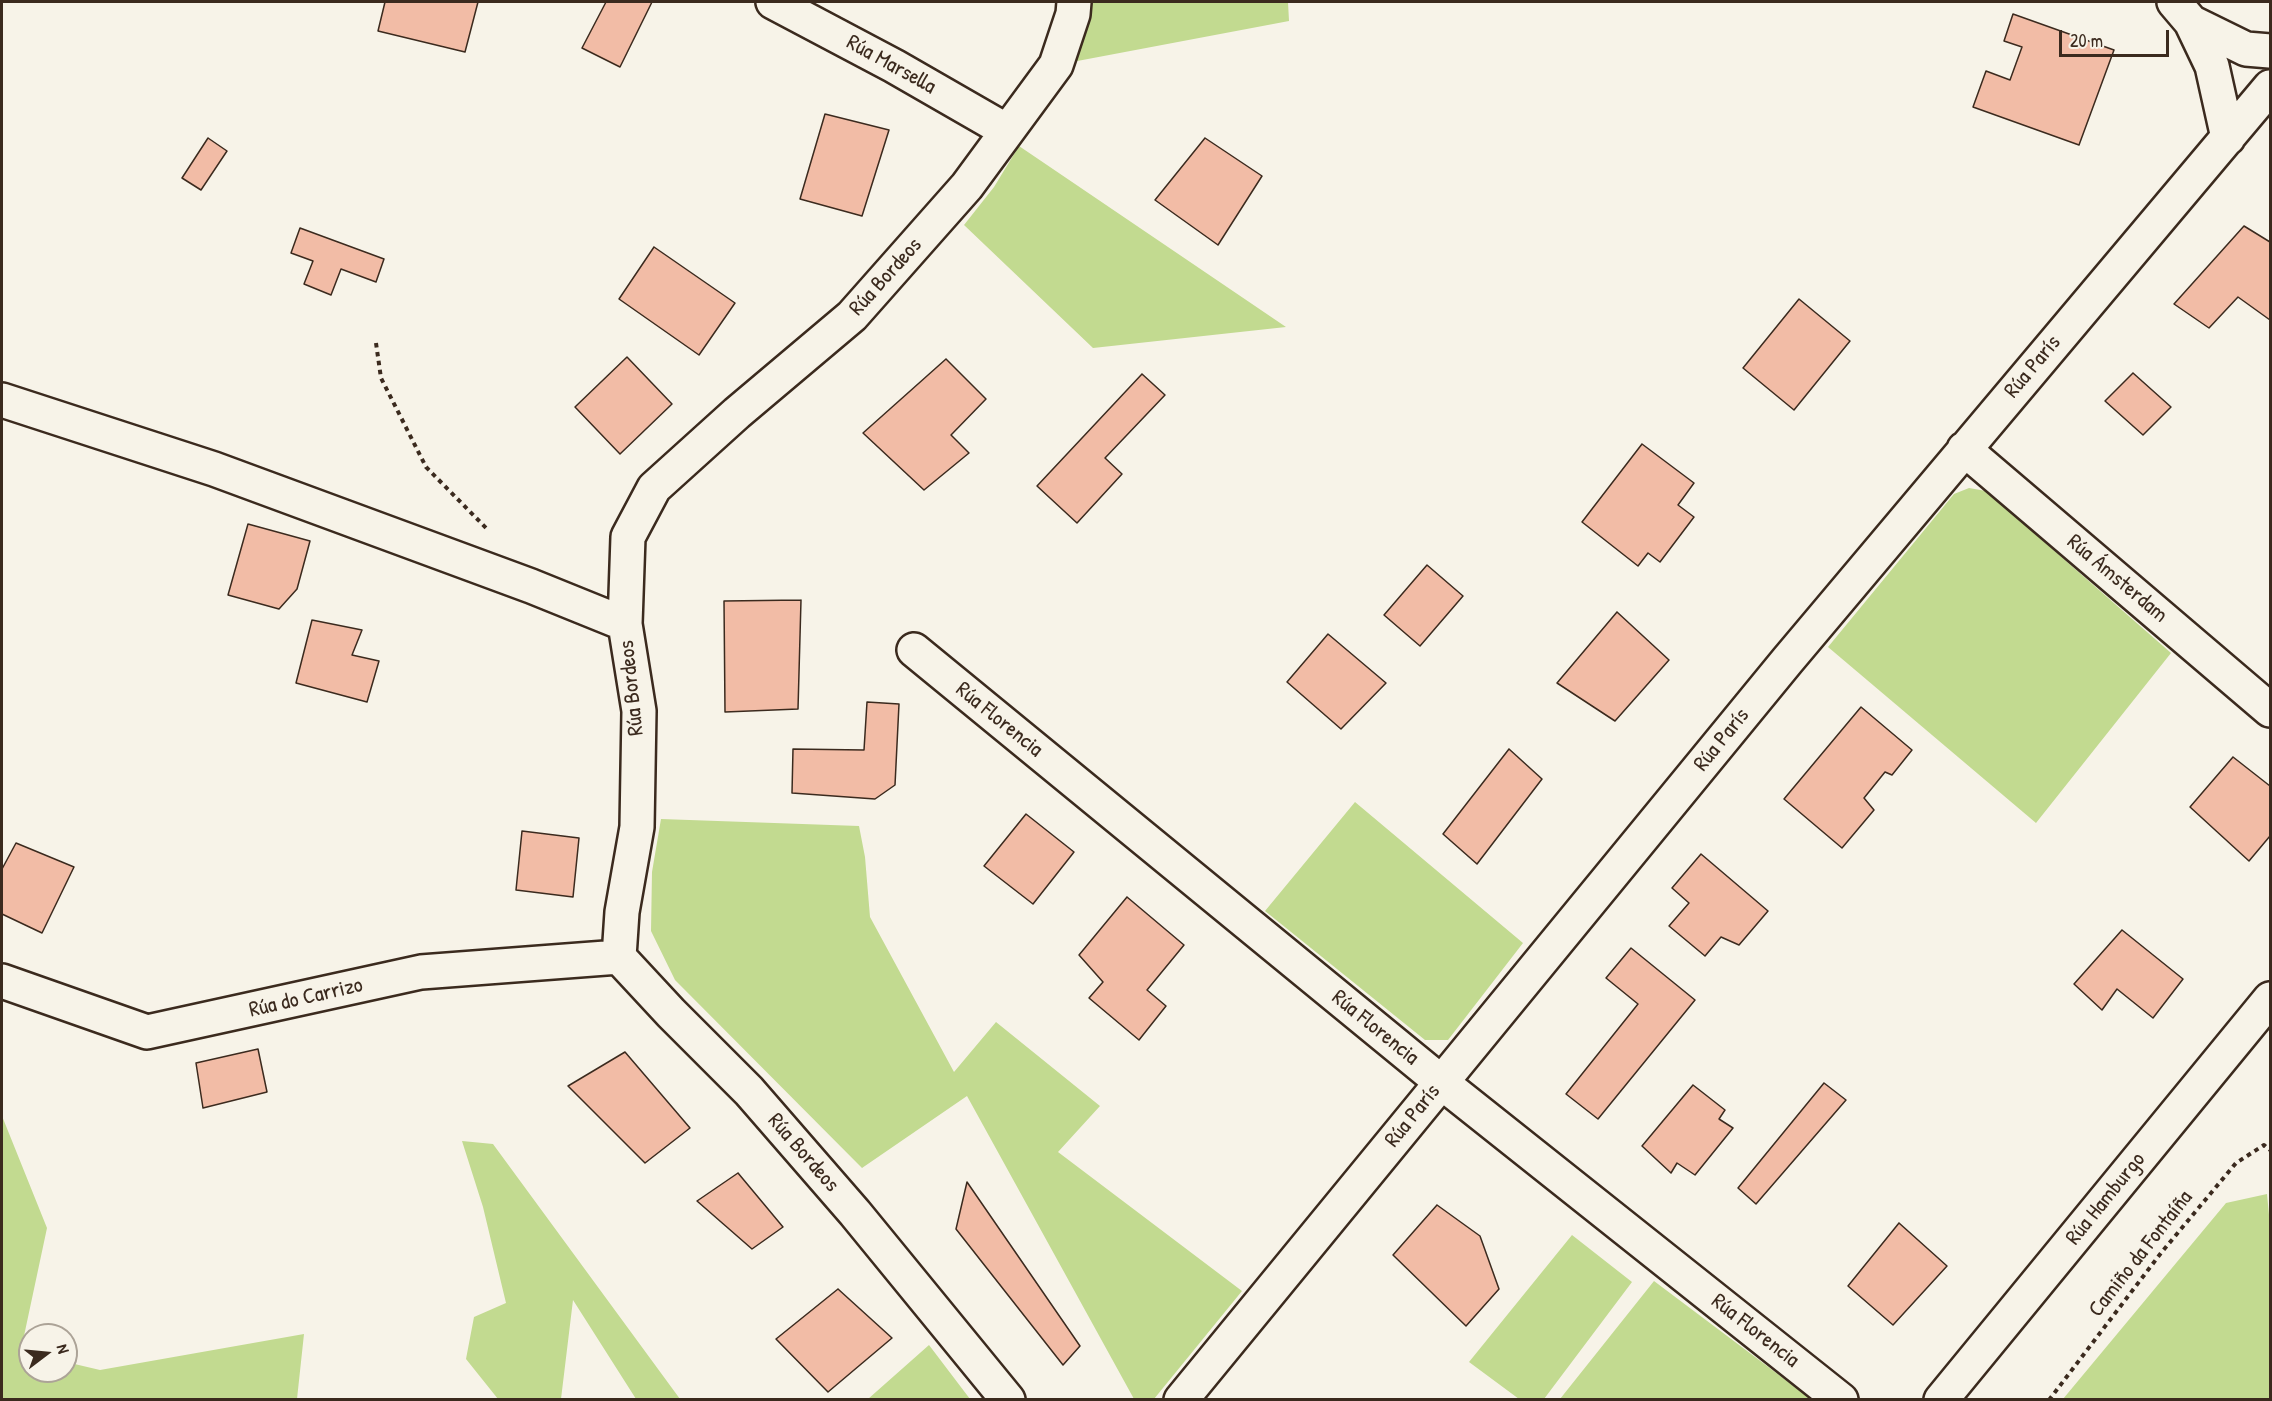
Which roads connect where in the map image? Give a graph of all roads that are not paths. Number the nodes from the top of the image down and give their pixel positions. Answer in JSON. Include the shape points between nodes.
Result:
{"nodes":[{"id":1,"x":773,"y":2,"type":"edge"},
{"id":2,"x":1074,"y":2,"type":"edge"},
{"id":3,"x":2183,"y":12,"type":"edge"},
{"id":4,"x":2271,"y":51,"type":"edge"},
{"id":5,"x":2271,"y":87,"type":"edge"},
{"id":6,"x":1007,"y":131,"type":"junction"},
{"id":7,"x":2228,"y":138,"type":"junction"},
{"id":8,"x":2,"y":400,"type":"edge"},
{"id":9,"x":1964,"y":449,"type":"junction"},
{"id":10,"x":625,"y":624,"type":"junction"},
{"id":11,"x":914,"y":650,"type":"dead end"},
{"id":12,"x":2271,"y":710,"type":"edge"},
{"id":13,"x":619,"y":957,"type":"junction"},
{"id":14,"x":2,"y":981,"type":"edge"},
{"id":15,"x":2271,"y":999,"type":"edge"},
{"id":16,"x":1441,"y":1082,"type":"junction"},
{"id":17,"x":1008,"y":1400,"type":"edge"},
{"id":18,"x":1181,"y":1400,"type":"edge"},
{"id":19,"x":1841,"y":1400,"type":"edge"},
{"id":20,"x":1941,"y":1400,"type":"edge"}],
"edges":[{"from":1,"to":6,"type":"street","name":"Rúa Marsella"},
{"from":2,"to":6,"type":"street","name":"Rúa Bordeos","via":[[1056,65]]},
{"from":3,"to":4,"type":"street","via":[[2246,48]]},
{"from":3,"to":7,"type":"street","via":[[2212,66]]},
{"from":5,"to":7,"type":"street","name":"Rúa París"},
{"from":6,"to":10,"type":"street","name":"Rúa Bordeos","via":[[967,186],[852,316],[654,488],[628,537]]},
{"from":7,"to":9,"type":"street","name":"Rúa París"},
{"from":8,"to":10,"type":"street","via":[[225,473]]},
{"from":9,"to":12,"type":"street","name":"Rúa Ámsterdam"},
{"from":9,"to":16,"type":"street","name":"Rúa París"},
{"from":10,"to":13,"type":"street","name":"Rúa Bordeos","via":[[639,723],[637,827],[622,912]]},
{"from":11,"to":16,"type":"street","name":"Rúa Florencia"},
{"from":13,"to":14,"type":"street","name":"Rúa do Carrizo","via":[[421,972],[147,1032]]},
{"from":13,"to":17,"type":"street","name":"Rúa Bordeos","via":[[756,1100],[855,1213]]},
{"from":15,"to":20,"type":"street","name":"Rúa Hamburgo"},
{"from":16,"to":18,"type":"street","name":"Rúa París"},
{"from":16,"to":19,"type":"street","name":"Rúa Florencia"}]}
